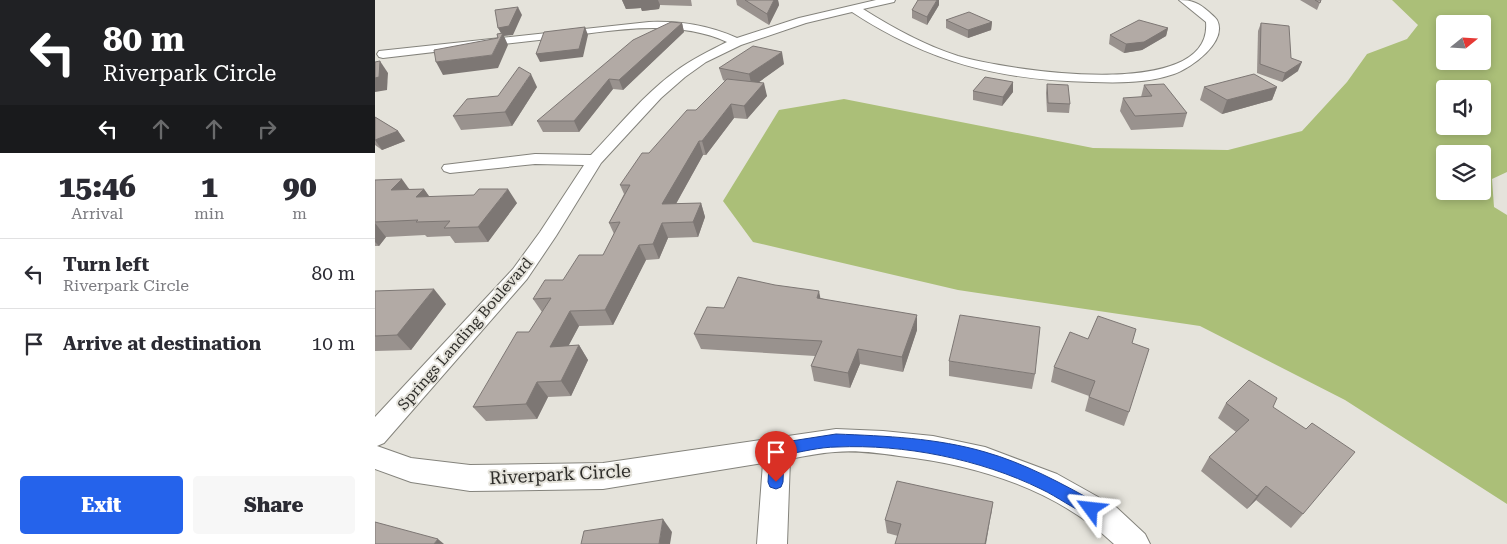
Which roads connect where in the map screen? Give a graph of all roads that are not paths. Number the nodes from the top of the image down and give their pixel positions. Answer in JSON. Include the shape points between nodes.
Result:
{"nodes":[{"id":1,"x":890,"y":0,"type":"edge"},
{"id":2,"x":1184,"y":0,"type":"edge"},
{"id":3,"x":853,"y":8,"type":"junction"},
{"id":4,"x":737,"y":42,"type":"junction"},
{"id":5,"x":383,"y":54,"type":"dead end"},
{"id":6,"x":595,"y":160,"type":"junction"},
{"id":7,"x":450,"y":168,"type":"dead end"},
{"id":8,"x":380,"y":425,"type":"edge"},
{"id":9,"x":777,"y":449,"type":"junction"},
{"id":10,"x":375,"y":457,"type":"edge"},
{"id":11,"x":772,"y":544,"type":"edge"},
{"id":12,"x":1135,"y":544,"type":"edge"}],
"edges":[{"from":1,"to":3,"type":"street","name":"Springs Landing Boulevard"},
{"from":2,"to":3,"type":"street","via":[[1212,21],[1213,33],[1196,58],[1180,68],[1152,76],[1115,78],[1043,74],[956,59],[926,49]]},
{"from":3,"to":4,"type":"street","name":"Springs Landing Boulevard","via":[[803,20]]},
{"from":4,"to":5,"type":"street","via":[[712,31],[675,25],[602,29]]},
{"from":4,"to":6,"type":"street","name":"Springs Landing Boulevard","via":[[680,74],[629,122]]},
{"from":6,"to":7,"type":"street","via":[[535,159]]},
{"from":6,"to":8,"type":"street","name":"Springs Landing Boulevard","via":[[520,274]]},
{"from":9,"to":10,"type":"street","name":"Riverpark Circle","via":[[603,476],[528,478],[460,476],[411,470]]},
{"from":9,"to":11,"type":"street"},
{"from":9,"to":12,"type":"street","name":"Riverpark Circle","via":[[836,440],[883,442],[985,459],[1047,484],[1106,517]]}]}
